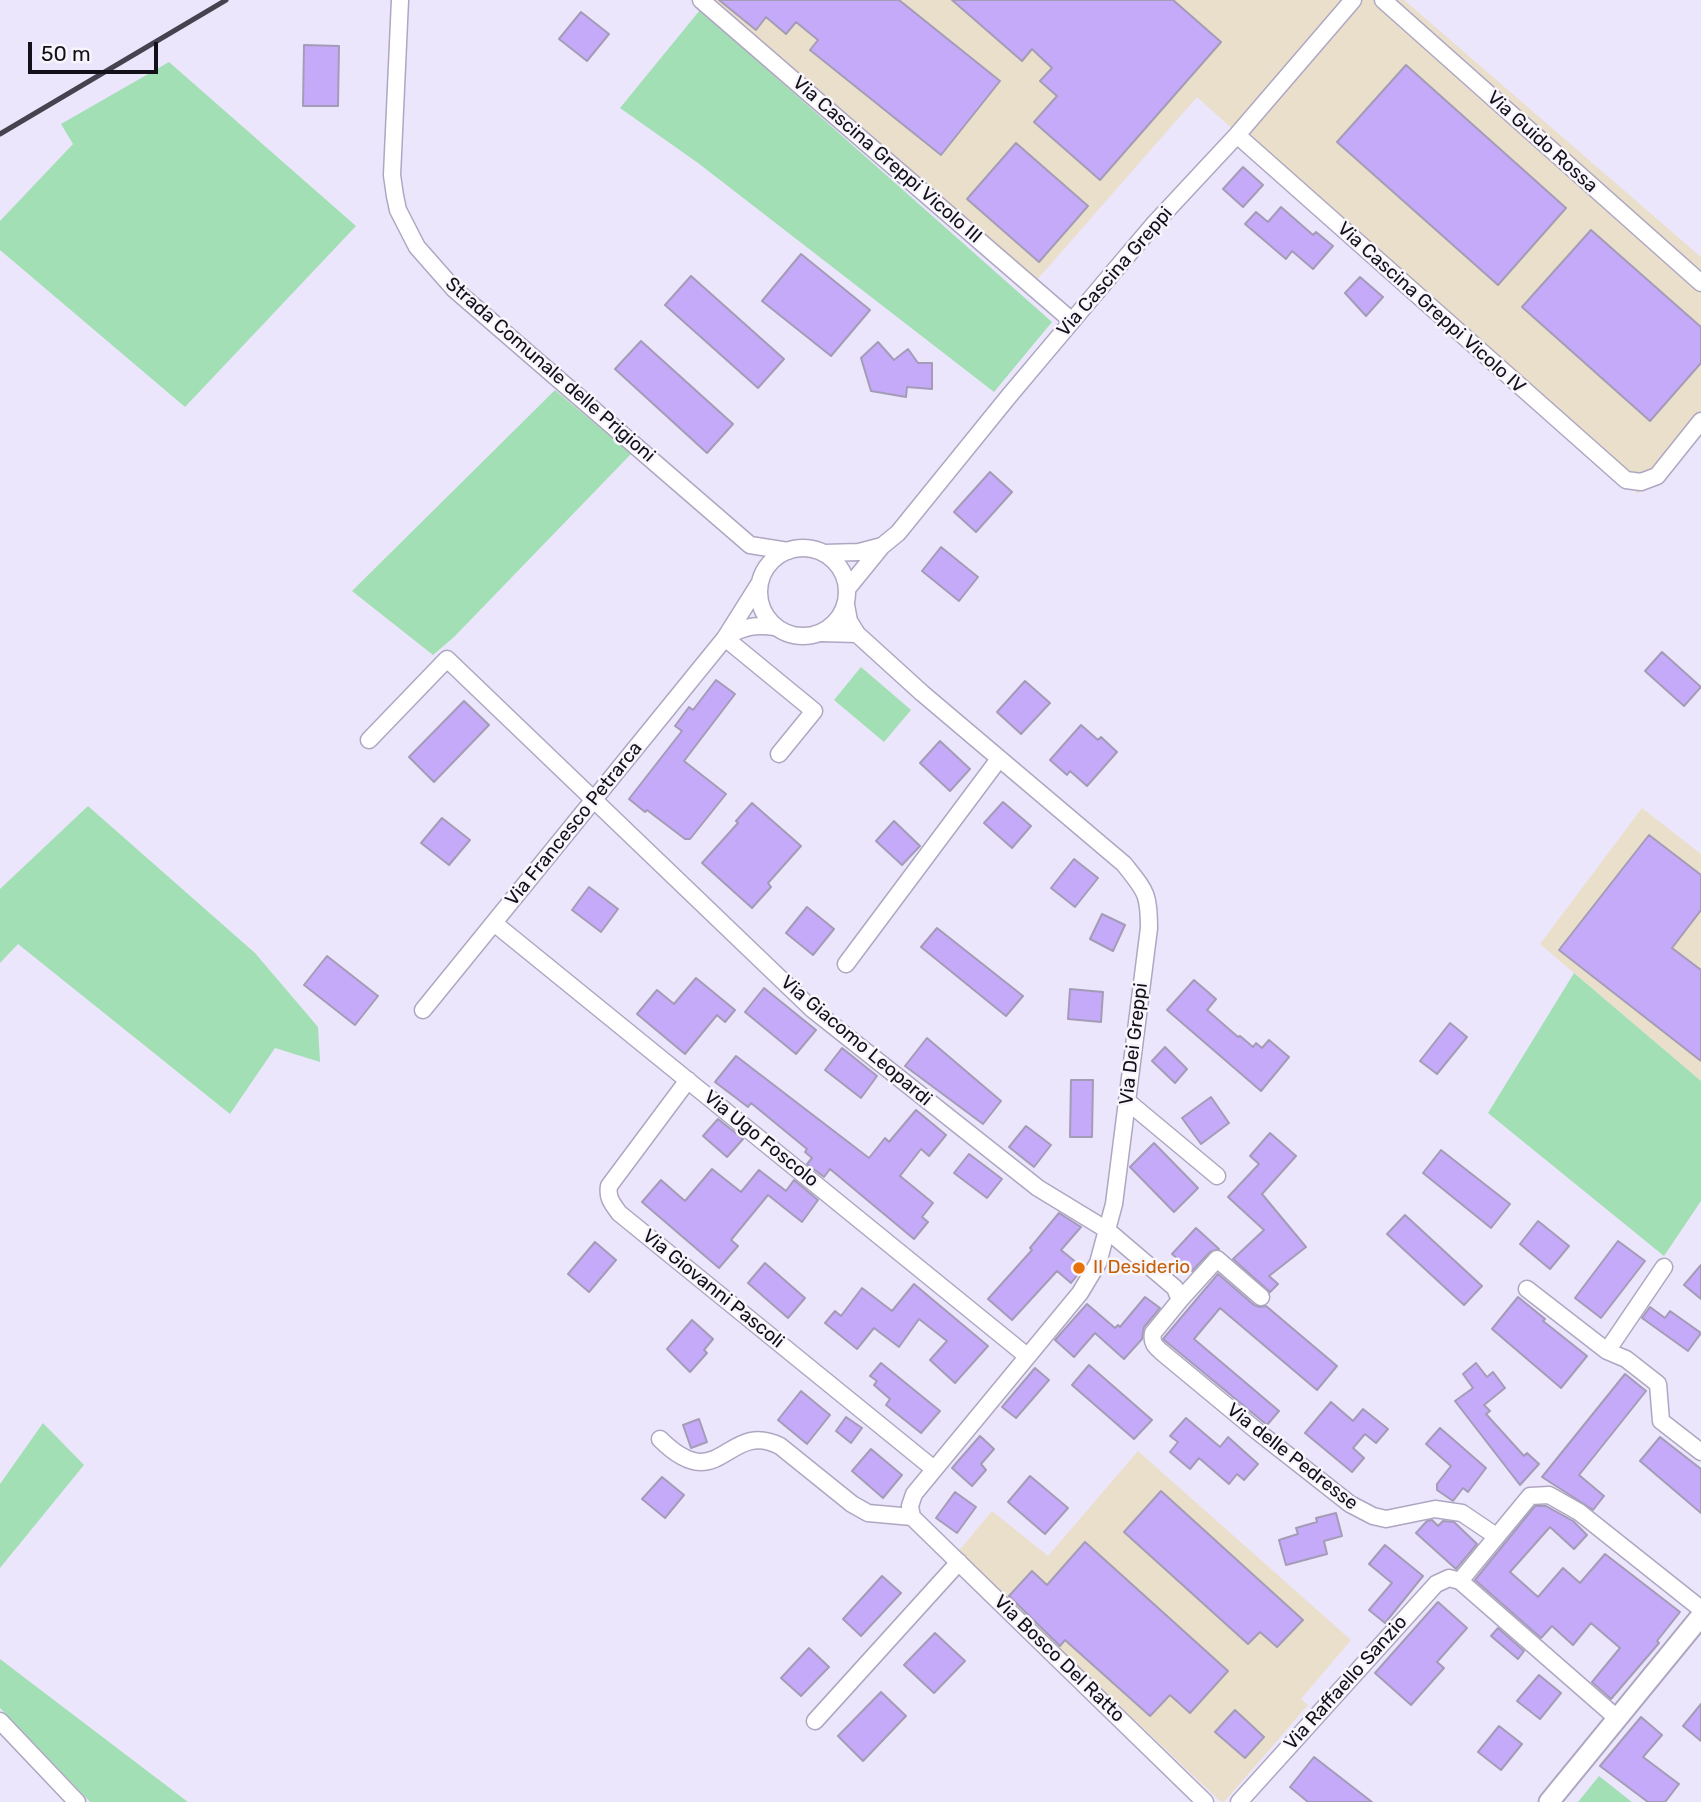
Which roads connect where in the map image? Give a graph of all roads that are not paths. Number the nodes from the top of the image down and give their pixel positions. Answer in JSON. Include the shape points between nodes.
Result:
{"nodes":[{"id":1,"x":400,"y":0,"type":"edge"},
{"id":2,"x":701,"y":0,"type":"edge"},
{"id":3,"x":1353,"y":0,"type":"edge"},
{"id":4,"x":1383,"y":0,"type":"edge"},
{"id":5,"x":1237,"y":135,"type":"junction"},
{"id":6,"x":1701,"y":283,"type":"edge"},
{"id":7,"x":1072,"y":321,"type":"junction"},
{"id":8,"x":1701,"y":421,"type":"edge"},
{"id":9,"x":750,"y":545,"type":"junction"},
{"id":10,"x":882,"y":546,"type":"junction"},
{"id":11,"x":788,"y":551,"type":"junction"},
{"id":12,"x":824,"y":553,"type":"junction"},
{"id":13,"x":760,"y":582,"type":"junction"},
{"id":14,"x":846,"y":597,"type":"junction"},
{"id":15,"x":775,"y":627,"type":"junction"},
{"id":16,"x":821,"y":633,"type":"junction"},
{"id":17,"x":857,"y":634,"type":"junction"},
{"id":18,"x":725,"y":638,"type":"junction"},
{"id":19,"x":369,"y":740,"type":"dead end"},
{"id":20,"x":779,"y":754,"type":"dead end"},
{"id":21,"x":999,"y":759,"type":"junction"},
{"id":22,"x":594,"y":800,"type":"junction"},
{"id":23,"x":494,"y":923,"type":"junction"},
{"id":24,"x":846,"y":964,"type":"dead end"},
{"id":25,"x":422,"y":1010,"type":"dead end"},
{"id":26,"x":688,"y":1080,"type":"junction"},
{"id":27,"x":1127,"y":1101,"type":"junction"},
{"id":28,"x":1217,"y":1176,"type":"dead end"},
{"id":29,"x":1107,"y":1230,"type":"junction"},
{"id":30,"x":1664,"y":1267,"type":"dead end"},
{"id":31,"x":1527,"y":1289,"type":"dead end"},
{"id":32,"x":1261,"y":1297,"type":"dead end"},
{"id":33,"x":1180,"y":1300,"type":"junction"},
{"id":34,"x":1607,"y":1351,"type":"junction"},
{"id":35,"x":1027,"y":1356,"type":"junction"},
{"id":36,"x":660,"y":1439,"type":"dead end"},
{"id":37,"x":1701,"y":1452,"type":"edge"},
{"id":38,"x":934,"y":1469,"type":"junction"},
{"id":39,"x":912,"y":1517,"type":"junction"},
{"id":40,"x":1496,"y":1536,"type":"junction"},
{"id":41,"x":959,"y":1562,"type":"junction"},
{"id":42,"x":1460,"y":1581,"type":"junction"},
{"id":43,"x":1701,"y":1609,"type":"edge"},
{"id":44,"x":1701,"y":1616,"type":"edge"},
{"id":45,"x":1619,"y":1719,"type":"junction"},
{"id":46,"x":0,"y":1721,"type":"edge"},
{"id":47,"x":815,"y":1721,"type":"dead end"},
{"id":48,"x":77,"y":1802,"type":"edge"},
{"id":49,"x":1205,"y":1802,"type":"edge"},
{"id":50,"x":1239,"y":1802,"type":"edge"},
{"id":51,"x":1549,"y":1802,"type":"edge"}],
"edges":[{"from":1,"to":9,"type":"street","name":"Strada Comunale delle Prigioni","via":[[392,175],[398,209],[417,247],[454,289]]},
{"from":2,"to":7,"type":"street","name":"Via Cascina Greppi Vicolo III"},
{"from":3,"to":5,"type":"street","name":"Via Cascina Greppi"},
{"from":4,"to":6,"type":"street","name":"Via Guido Rossa"},
{"from":5,"to":7,"type":"street","name":"Via Cascina Greppi"},
{"from":5,"to":8,"type":"street","name":"Via Cascina Greppi Vicolo IV","via":[[1626,480],[1640,482],[1657,476]]},
{"from":7,"to":10,"type":"street","name":"Via Cascina Greppi","via":[[898,533]]},
{"from":9,"to":11,"type":"street"},
{"from":9,"to":13,"type":"street"},
{"from":10,"to":12,"type":"street"},
{"from":10,"to":14,"type":"street","name":"Via Cascina Greppi"},
{"from":11,"to":12,"type":"street","via":[[799,548]]},
{"from":11,"to":13,"type":"street","via":[[774,559]]},
{"from":12,"to":14,"type":"street","via":[[843,574]]},
{"from":13,"to":15,"type":"street","via":[[759,600]]},
{"from":13,"to":18,"type":"street","name":"Via Francesco Petrarca"},
{"from":14,"to":16,"type":"street","via":[[839,617]]},
{"from":14,"to":17,"type":"street","via":[[849,621]]},
{"from":15,"to":16,"type":"street","via":[[796,636]]},
{"from":15,"to":18,"type":"street","name":"Via Francesco Petrarca","via":[[747,626]]},
{"from":16,"to":17,"type":"street"},
{"from":17,"to":21,"type":"street","name":"Via Dei Greppi"},
{"from":18,"to":20,"type":"street","via":[[814,710]]},
{"from":18,"to":22,"type":"street","name":"Via Francesco Petrarca"},
{"from":19,"to":22,"type":"street","name":"Via Giacomo Leopardi","via":[[447,659]]},
{"from":21,"to":24,"type":"street"},
{"from":21,"to":27,"type":"street","name":"Via Dei Greppi","via":[[1124,864],[1146,893],[1149,928]]},
{"from":22,"to":23,"type":"street","name":"Via Francesco Petrarca"},
{"from":22,"to":29,"type":"street","name":"Via Giacomo Leopardi","via":[[812,1009],[1038,1188]]},
{"from":23,"to":25,"type":"street","name":"Via Francesco Petrarca"},
{"from":23,"to":26,"type":"street","name":"Via Ugo Foscolo"},
{"from":26,"to":35,"type":"street","name":"Via Ugo Foscolo"},
{"from":26,"to":38,"type":"street","name":"Via Giovanni Pascoli","via":[[609,1186],[612,1204]]},
{"from":27,"to":28,"type":"street"},
{"from":27,"to":29,"type":"street","name":"Via Dei Greppi"},
{"from":29,"to":33,"type":"street","via":[[1175,1288]]},
{"from":29,"to":35,"type":"street","name":"Via Dei Greppi","via":[[1092,1275]]},
{"from":30,"to":34,"type":"street"},
{"from":31,"to":34,"type":"street"},
{"from":32,"to":33,"type":"street","name":"Via delle Pedresse","via":[[1217,1259]]},
{"from":33,"to":40,"type":"street","name":"Via delle Pedresse","via":[[1153,1333],[1154,1346],[1350,1504],[1386,1519],[1434,1509],[1462,1513]]},
{"from":34,"to":37,"type":"street","via":[[1626,1359],[1658,1384],[1661,1421]]},
{"from":35,"to":38,"type":"street","name":"Via Dei Greppi"},
{"from":36,"to":39,"type":"street","via":[[674,1452],[707,1462],[749,1440],[767,1439],[868,1513]]},
{"from":38,"to":39,"type":"street","name":"Via Dei Greppi","via":[[914,1494]]},
{"from":39,"to":41,"type":"street","name":"Via Bosco Del Ratto"},
{"from":40,"to":42,"type":"street"},
{"from":40,"to":43,"type":"street","via":[[1530,1496],[1549,1495],[1579,1511]]},
{"from":41,"to":47,"type":"street"},
{"from":41,"to":49,"type":"street","name":"Via Bosco Del Ratto"},
{"from":42,"to":45,"type":"street"},
{"from":42,"to":50,"type":"street","name":"Via Raffaello Sanzio","via":[[1449,1578],[1436,1584]]},
{"from":44,"to":45,"type":"street"},
{"from":45,"to":51,"type":"street"},
{"from":46,"to":48,"type":"street"}]}
